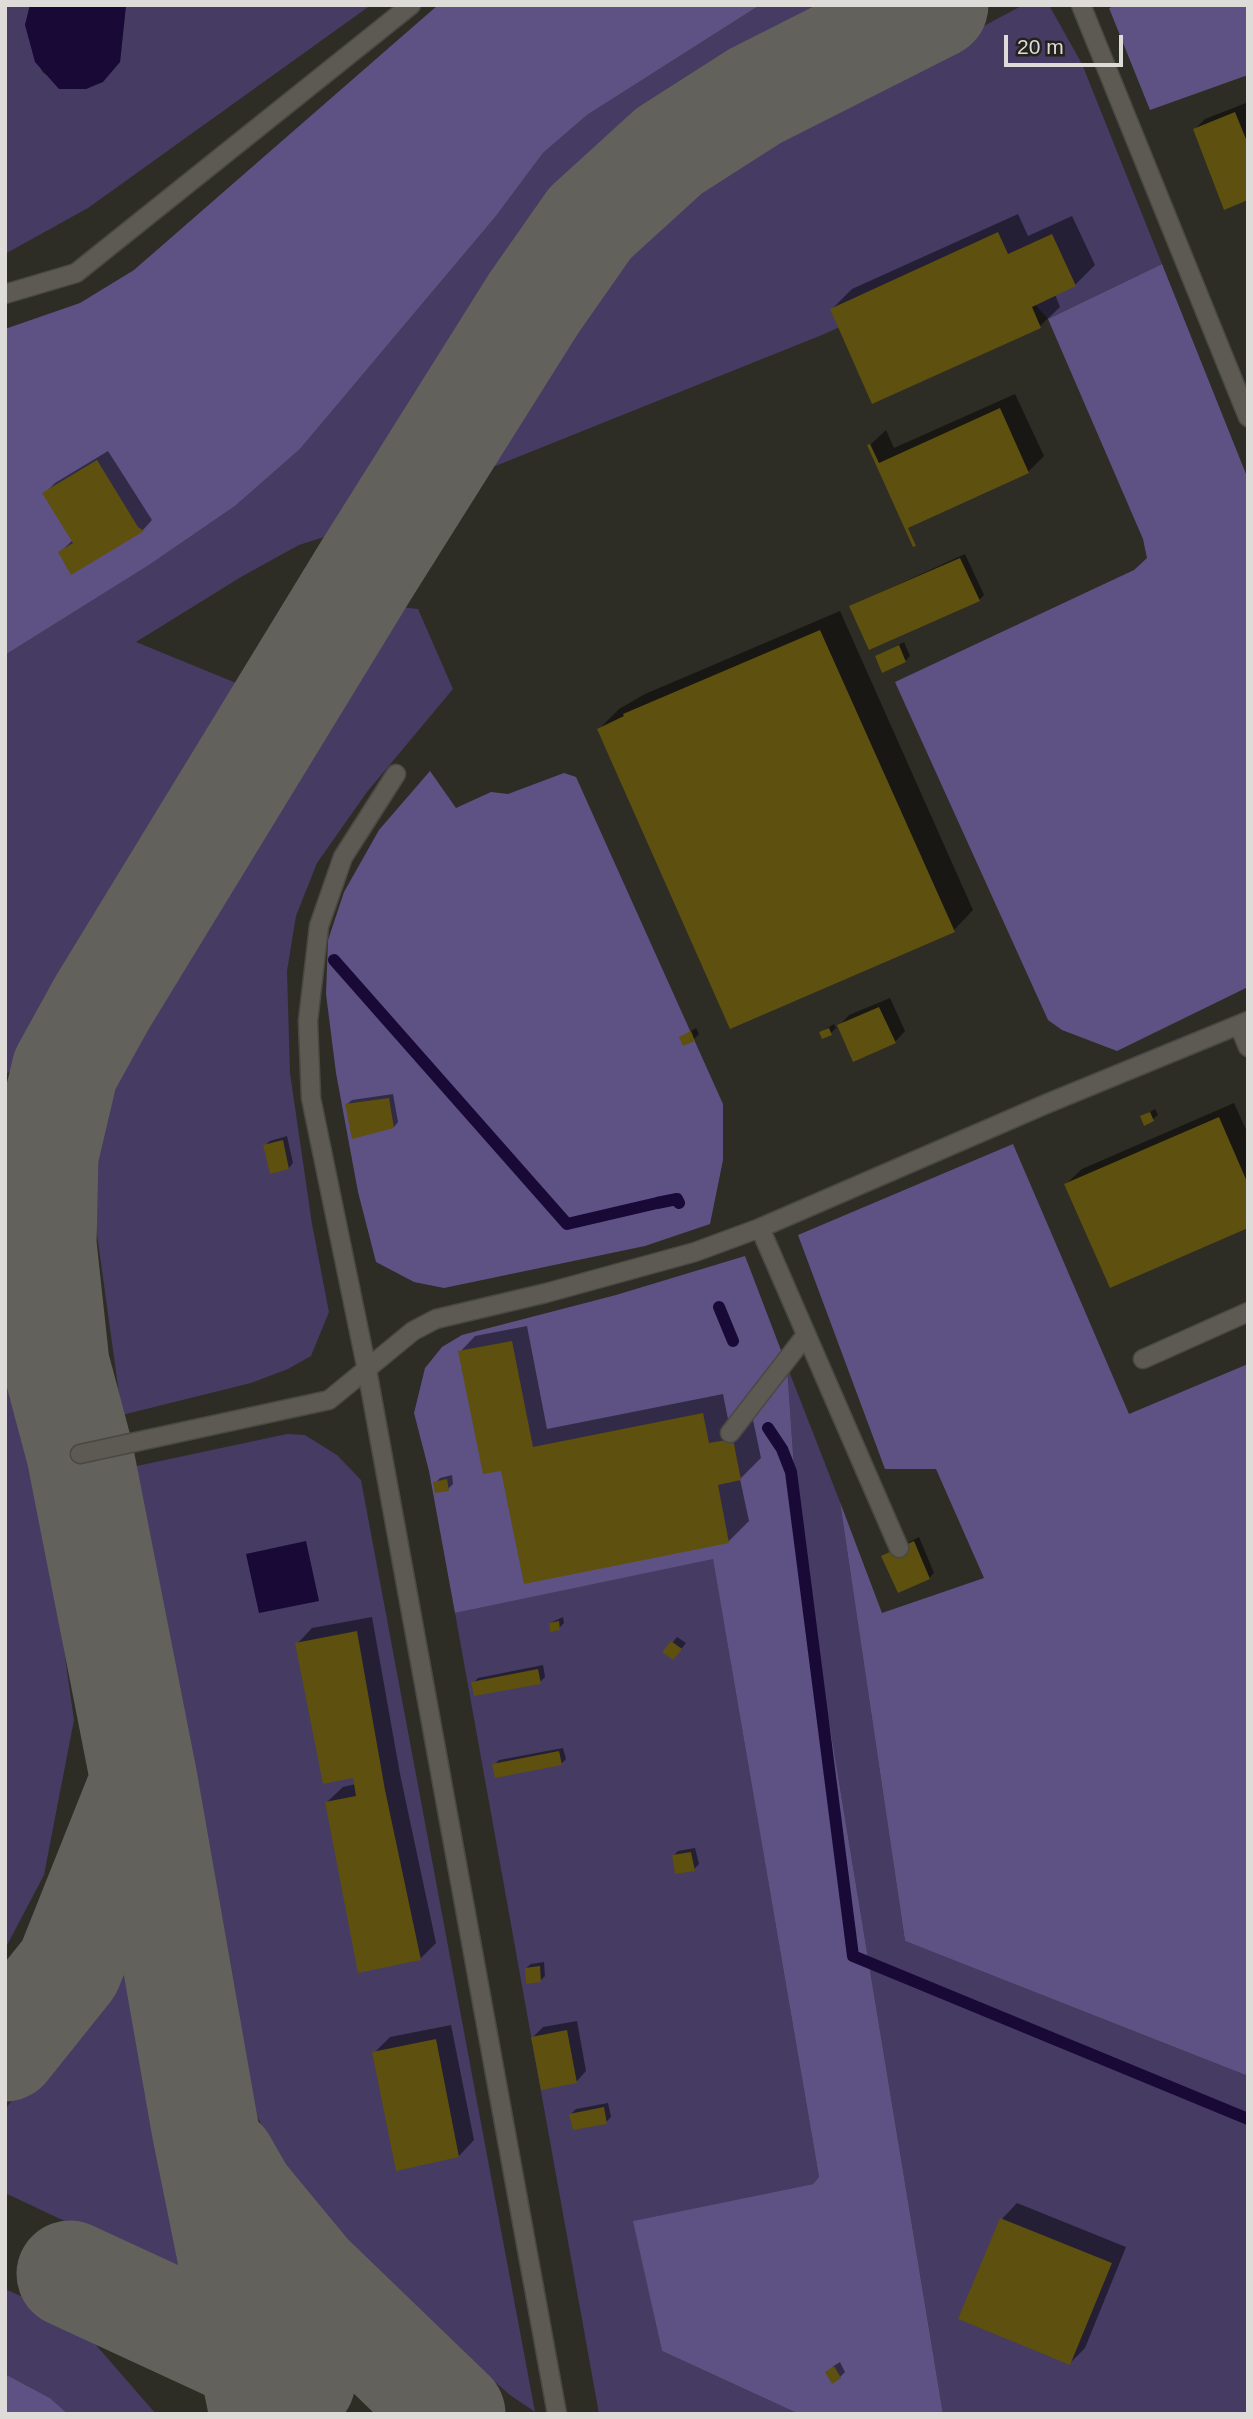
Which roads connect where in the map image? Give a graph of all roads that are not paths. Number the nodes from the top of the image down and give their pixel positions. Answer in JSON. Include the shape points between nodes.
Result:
{"nodes":[{"id":1,"x":411,"y":5,"type":"edge"},
{"id":2,"x":1081,"y":5,"type":"edge"},
{"id":3,"x":5,"y":294,"type":"edge"},
{"id":4,"x":1248,"y":417,"type":"edge"},
{"id":5,"x":396,"y":774,"type":"dead end"},
{"id":6,"x":1243,"y":1023,"type":"edge"},
{"id":7,"x":1248,"y":1047,"type":"edge"},
{"id":8,"x":760,"y":1228,"type":"junction"},
{"id":9,"x":1248,"y":1312,"type":"edge"},
{"id":10,"x":806,"y":1335,"type":"junction"},
{"id":11,"x":1143,"y":1359,"type":"dead end"},
{"id":12,"x":367,"y":1370,"type":"junction"},
{"id":13,"x":730,"y":1433,"type":"dead end"},
{"id":14,"x":80,"y":1454,"type":"dead end"},
{"id":15,"x":899,"y":1548,"type":"dead end"},
{"id":16,"x":557,"y":2414,"type":"edge"}],
"edges":[{"from":1,"to":3,"type":"lane","via":[[76,273]]},
{"from":2,"to":4,"type":"lane"},
{"from":5,"to":12,"type":"lane","via":[[343,857],[319,926],[308,1021],[312,1098]]},
{"from":6,"to":7,"type":"lane"},
{"from":6,"to":8,"type":"lane"},
{"from":8,"to":10,"type":"lane"},
{"from":8,"to":12,"type":"lane","via":[[695,1252],[436,1319],[413,1331]]},
{"from":9,"to":11,"type":"lane"},
{"from":10,"to":13,"type":"lane"},
{"from":10,"to":15,"type":"lane"},
{"from":12,"to":14,"type":"lane","via":[[329,1400]]},
{"from":12,"to":16,"type":"lane"}]}
